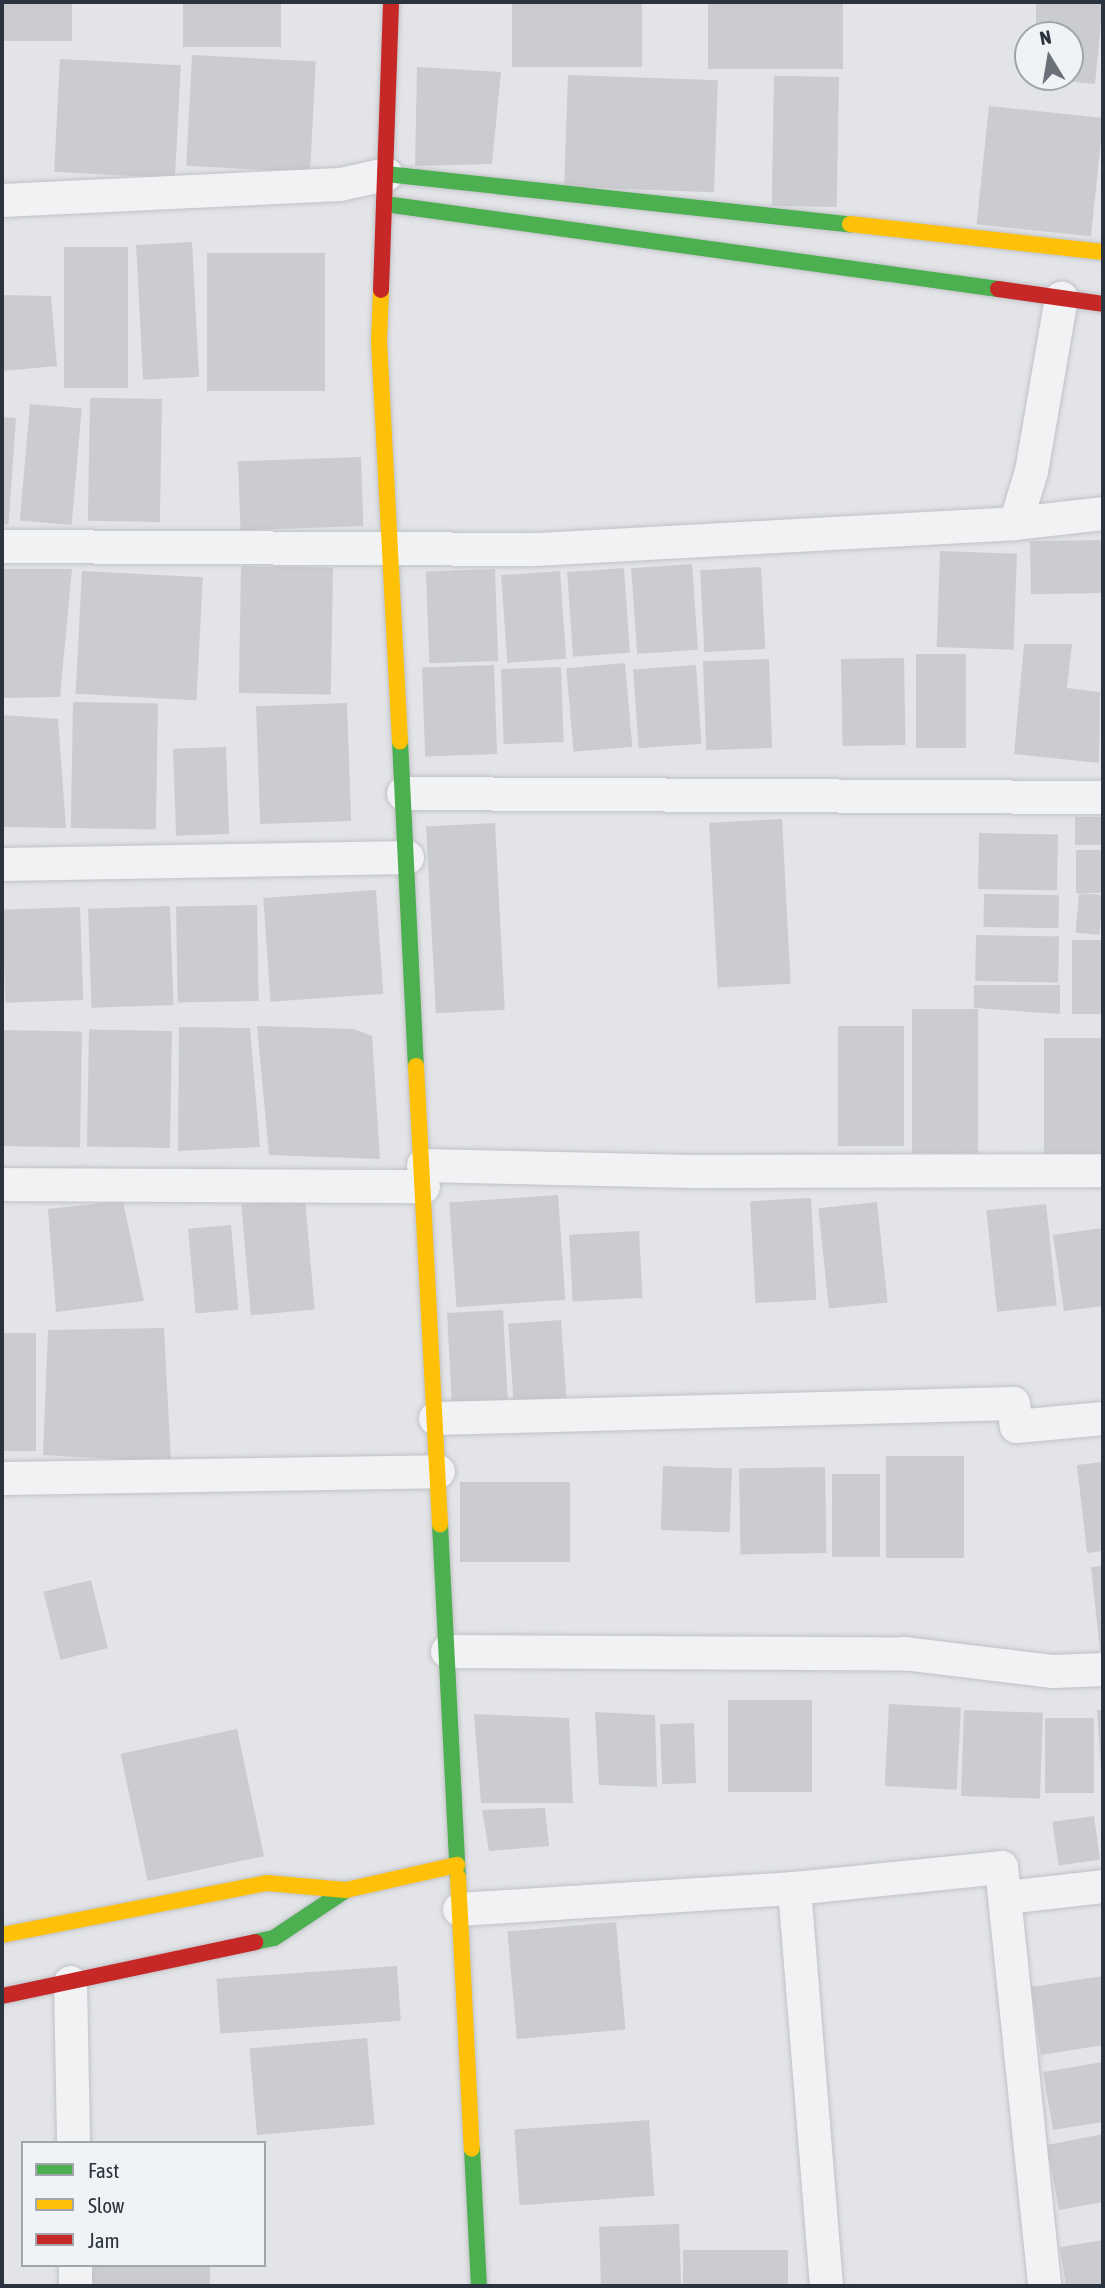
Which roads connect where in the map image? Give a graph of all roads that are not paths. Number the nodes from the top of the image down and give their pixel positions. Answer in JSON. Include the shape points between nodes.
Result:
{"nodes":[{"id":1,"x":391,"y":2,"type":"edge"},
{"id":2,"x":386,"y":189,"type":"junction"},
{"id":3,"x":2,"y":200,"type":"edge"},
{"id":4,"x":964,"y":236,"type":"junction"},
{"id":5,"x":1103,"y":252,"type":"edge"},
{"id":6,"x":958,"y":284,"type":"junction"},
{"id":7,"x":1061,"y":298,"type":"junction"},
{"id":8,"x":1103,"y":304,"type":"edge"},
{"id":9,"x":1103,"y":513,"type":"edge"},
{"id":10,"x":1015,"y":523,"type":"junction"},
{"id":11,"x":2,"y":546,"type":"edge"},
{"id":12,"x":390,"y":550,"type":"junction"},
{"id":13,"x":403,"y":793,"type":"junction"},
{"id":14,"x":1103,"y":797,"type":"edge"},
{"id":15,"x":407,"y":857,"type":"junction"},
{"id":16,"x":2,"y":864,"type":"edge"},
{"id":17,"x":1103,"y":1170,"type":"edge"},
{"id":18,"x":423,"y":1175,"type":"junction"},
{"id":19,"x":2,"y":1184,"type":"edge"},
{"id":20,"x":435,"y":1418,"type":"junction"},
{"id":21,"x":1103,"y":1418,"type":"edge"},
{"id":22,"x":438,"y":1471,"type":"junction"},
{"id":23,"x":2,"y":1478,"type":"edge"},
{"id":24,"x":447,"y":1651,"type":"junction"},
{"id":25,"x":1103,"y":1669,"type":"edge"},
{"id":26,"x":457,"y":1865,"type":"junction"},
{"id":27,"x":1103,"y":1886,"type":"edge"},
{"id":28,"x":794,"y":1888,"type":"junction"},
{"id":29,"x":345,"y":1890,"type":"junction"},
{"id":30,"x":1006,"y":1898,"type":"junction"},
{"id":31,"x":459,"y":1909,"type":"junction"},
{"id":32,"x":2,"y":1935,"type":"edge"},
{"id":33,"x":70,"y":1982,"type":"junction"},
{"id":34,"x":2,"y":1996,"type":"edge"},
{"id":35,"x":73,"y":2141,"type":"edge"},
{"id":36,"x":75,"y":2267,"type":"edge"},
{"id":37,"x":75,"y":2286,"type":"edge"},
{"id":38,"x":479,"y":2286,"type":"edge"},
{"id":39,"x":827,"y":2286,"type":"edge"},
{"id":40,"x":1044,"y":2286,"type":"edge"}],
"edges":[{"from":1,"to":2,"type":"street"},
{"from":2,"to":3,"type":"street","via":[[340,184]]},
{"from":2,"to":4,"type":"street"},
{"from":2,"to":6,"type":"street"},
{"from":2,"to":12,"type":"street","via":[[379,341]]},
{"from":4,"to":5,"type":"street"},
{"from":4,"to":6,"type":"street"},
{"from":6,"to":7,"type":"street"},
{"from":7,"to":8,"type":"street"},
{"from":7,"to":10,"type":"street","via":[[1031,471]]},
{"from":9,"to":10,"type":"street"},
{"from":10,"to":12,"type":"street","via":[[537,549]]},
{"from":11,"to":12,"type":"street"},
{"from":12,"to":13,"type":"street"},
{"from":13,"to":14,"type":"street"},
{"from":13,"to":15,"type":"street"},
{"from":15,"to":16,"type":"street"},
{"from":15,"to":18,"type":"street"},
{"from":17,"to":18,"type":"street"},
{"from":18,"to":19,"type":"street"},
{"from":18,"to":20,"type":"street"},
{"from":20,"to":21,"type":"street","via":[[1013,1403],[1016,1426]]},
{"from":20,"to":22,"type":"street"},
{"from":22,"to":23,"type":"street"},
{"from":22,"to":24,"type":"street"},
{"from":24,"to":25,"type":"street","via":[[904,1653],[1053,1671]]},
{"from":24,"to":26,"type":"street"},
{"from":26,"to":29,"type":"street"},
{"from":26,"to":31,"type":"street"},
{"from":27,"to":30,"type":"street"},
{"from":28,"to":30,"type":"street","via":[[1001,1867]]},
{"from":28,"to":31,"type":"street"},
{"from":28,"to":39,"type":"street"},
{"from":29,"to":32,"type":"street","via":[[267,1883]]},
{"from":29,"to":33,"type":"street","via":[[274,1938]]},
{"from":30,"to":40,"type":"street"},
{"from":31,"to":38,"type":"street"},
{"from":33,"to":34,"type":"street"},
{"from":33,"to":35,"type":"street"},
{"from":36,"to":37,"type":"street"}]}
